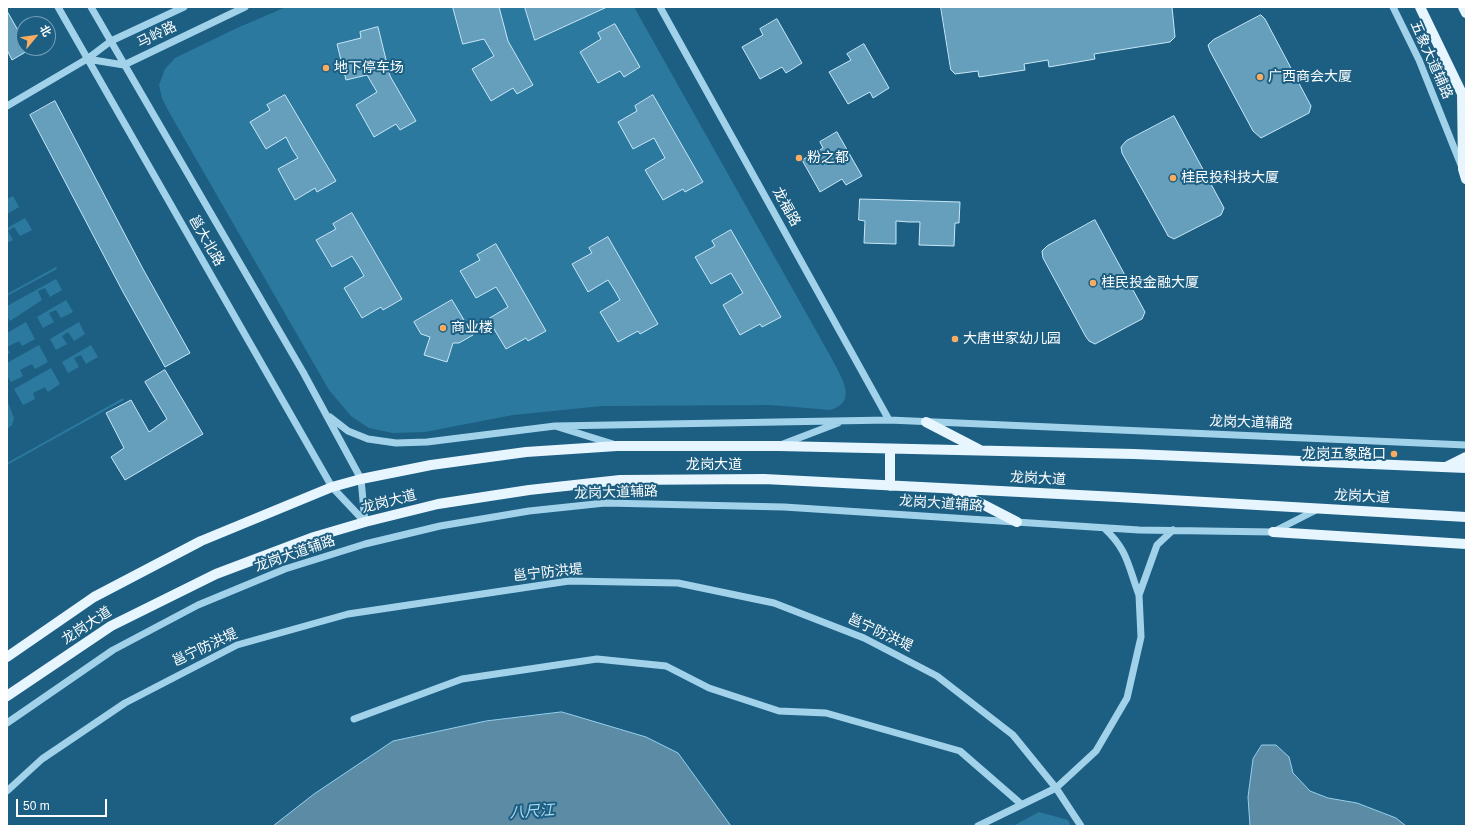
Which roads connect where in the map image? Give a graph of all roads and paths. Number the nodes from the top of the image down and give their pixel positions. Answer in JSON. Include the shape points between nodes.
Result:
{"nodes":[{"id":1,"x":58,"y":7,"type":"edge"},
{"id":2,"x":91,"y":7,"type":"edge"},
{"id":3,"x":184,"y":7,"type":"edge"},
{"id":4,"x":245,"y":7,"type":"edge"},
{"id":5,"x":660,"y":7,"type":"edge"},
{"id":6,"x":1394,"y":7,"type":"edge"},
{"id":7,"x":1420,"y":7,"type":"edge"},
{"id":8,"x":1463,"y":7,"type":"edge"},
{"id":9,"x":1466,"y":13,"type":"edge"},
{"id":10,"x":111,"y":41,"type":"junction"},
{"id":11,"x":87,"y":59,"type":"junction"},
{"id":12,"x":124,"y":65,"type":"junction"},
{"id":13,"x":1464,"y":97,"type":"edge"},
{"id":14,"x":7,"y":106,"type":"edge"},
{"id":15,"x":1464,"y":174,"type":"edge"},
{"id":16,"x":328,"y":416,"type":"junction"},
{"id":17,"x":889,"y":420,"type":"junction"},
{"id":18,"x":844,"y":421,"type":"junction"},
{"id":19,"x":926,"y":422,"type":"junction"},
{"id":20,"x":555,"y":426,"type":"junction"},
{"id":21,"x":1466,"y":445,"type":"edge"},
{"id":22,"x":618,"y":446,"type":"junction"},
{"id":23,"x":779,"y":446,"type":"junction"},
{"id":24,"x":890,"y":449,"type":"junction"},
{"id":25,"x":982,"y":451,"type":"junction"},
{"id":26,"x":1466,"y":457,"type":"edge"},
{"id":27,"x":1446,"y":467,"type":"junction"},
{"id":28,"x":1466,"y":468,"type":"edge"},
{"id":29,"x":361,"y":479,"type":"junction"},
{"id":30,"x":890,"y":486,"type":"junction"},
{"id":31,"x":332,"y":487,"type":"junction"},
{"id":32,"x":952,"y":488,"type":"junction"},
{"id":33,"x":1320,"y":508,"type":"junction"},
{"id":34,"x":1466,"y":517,"type":"edge"},
{"id":35,"x":365,"y":522,"type":"junction"},
{"id":36,"x":1017,"y":522,"type":"junction"},
{"id":37,"x":1104,"y":528,"type":"junction"},
{"id":38,"x":1173,"y":530,"type":"junction"},
{"id":39,"x":1273,"y":532,"type":"junction"},
{"id":40,"x":1466,"y":544,"type":"edge"},
{"id":41,"x":1139,"y":595,"type":"junction"},
{"id":42,"x":7,"y":657,"type":"edge"},
{"id":43,"x":7,"y":696,"type":"edge"},
{"id":44,"x":354,"y":719,"type":"dead end"},
{"id":45,"x":7,"y":723,"type":"edge"},
{"id":46,"x":1056,"y":788,"type":"junction"},
{"id":47,"x":7,"y":791,"type":"edge"},
{"id":48,"x":1021,"y":804,"type":"junction"},
{"id":49,"x":978,"y":826,"type":"edge"},
{"id":50,"x":1081,"y":826,"type":"edge"}],
"edges":[{"from":1,"to":11,"type":"street","name":"邕大北路"},
{"from":2,"to":10,"type":"street","name":"邕大北路"},
{"from":3,"to":10,"type":"street","name":"马岭路"},
{"from":4,"to":12,"type":"street","name":"马岭路"},
{"from":5,"to":17,"type":"street","name":"龙福路"},
{"from":6,"to":15,"type":"street","name":"五象大道辅路","via":[[1419,60]]},
{"from":7,"to":13,"type":"main road"},
{"from":8,"to":9,"type":"main road"},
{"from":10,"to":11,"type":"street","name":"马岭路"},
{"from":10,"to":12,"type":"street","name":"邕大北路"},
{"from":11,"to":12,"type":"street"},
{"from":11,"to":14,"type":"street","name":"马岭路"},
{"from":11,"to":31,"type":"street","name":"邕大北路"},
{"from":12,"to":16,"type":"street","name":"邕大北路"},
{"from":13,"to":15,"type":"main road"},
{"from":16,"to":20,"type":"street","name":"龙岗大道辅路","via":[[348,431],[368,439],[396,443],[427,442]]},
{"from":16,"to":29,"type":"street","name":"邕大北路"},
{"from":17,"to":18,"type":"street","name":"龙岗大道辅路"},
{"from":17,"to":19,"type":"street","name":"龙岗大道辅路"},
{"from":18,"to":20,"type":"street","name":"龙岗大道辅路"},
{"from":18,"to":23,"type":"street"},
{"from":19,"to":21,"type":"street","name":"龙岗大道辅路"},
{"from":19,"to":25,"type":"main road"},
{"from":20,"to":22,"type":"street","name":"龙岗大道辅路"},
{"from":22,"to":23,"type":"main road","name":"龙岗大道"},
{"from":22,"to":29,"type":"main road","name":"龙岗大道","via":[[526,452],[431,465]]},
{"from":23,"to":24,"type":"main road","name":"龙岗大道"},
{"from":24,"to":25,"type":"main road","name":"龙岗大道"},
{"from":24,"to":30,"type":"main road"},
{"from":25,"to":27,"type":"main road","name":"龙岗大道","via":[[1134,454]]},
{"from":26,"to":27,"type":"main road"},
{"from":27,"to":28,"type":"main road","name":"龙岗大道"},
{"from":29,"to":31,"type":"main road","name":"龙岗大道"},
{"from":29,"to":35,"type":"street"},
{"from":30,"to":32,"type":"main road","name":"龙岗大道"},
{"from":30,"to":35,"type":"main road","name":"龙岗大道","via":[[764,479],[620,480],[529,490],[454,502]]},
{"from":31,"to":35,"type":"street","name":"邕大北路"},
{"from":31,"to":42,"type":"main road","name":"龙岗大道","via":[[201,541],[94,597]]},
{"from":32,"to":33,"type":"main road","name":"龙岗大道"},
{"from":32,"to":36,"type":"main road"},
{"from":33,"to":34,"type":"main road","name":"龙岗大道"},
{"from":33,"to":39,"type":"street"},
{"from":35,"to":43,"type":"main road","name":"龙岗大道","via":[[314,537],[195,584],[110,626]]},
{"from":36,"to":37,"type":"street","name":"龙岗大道辅路"},
{"from":36,"to":45,"type":"street","name":"龙岗大道辅路","via":[[784,506],[605,503],[529,511],[440,526],[365,544],[285,569],[198,605],[113,650]]},
{"from":37,"to":38,"type":"street","name":"龙岗大道辅路"},
{"from":37,"to":41,"type":"street","via":[[1118,540]]},
{"from":38,"to":39,"type":"street","name":"龙岗大道辅路"},
{"from":38,"to":41,"type":"street","via":[[1157,545]]},
{"from":39,"to":40,"type":"main road"},
{"from":41,"to":46,"type":"street","via":[[1141,637],[1127,698],[1096,751]]},
{"from":44,"to":48,"type":"street","via":[[462,679],[597,659],[666,666],[709,688],[779,711],[826,713],[960,751]]},
{"from":46,"to":47,"type":"street","name":"邕宁防洪堤","via":[[1013,735],[937,676],[864,638],[774,603],[678,583],[569,581],[348,614],[237,645],[125,703],[42,759]]},
{"from":46,"to":48,"type":"street"},
{"from":46,"to":50,"type":"street","name":"邕宁防洪堤"},
{"from":48,"to":49,"type":"street"}]}
